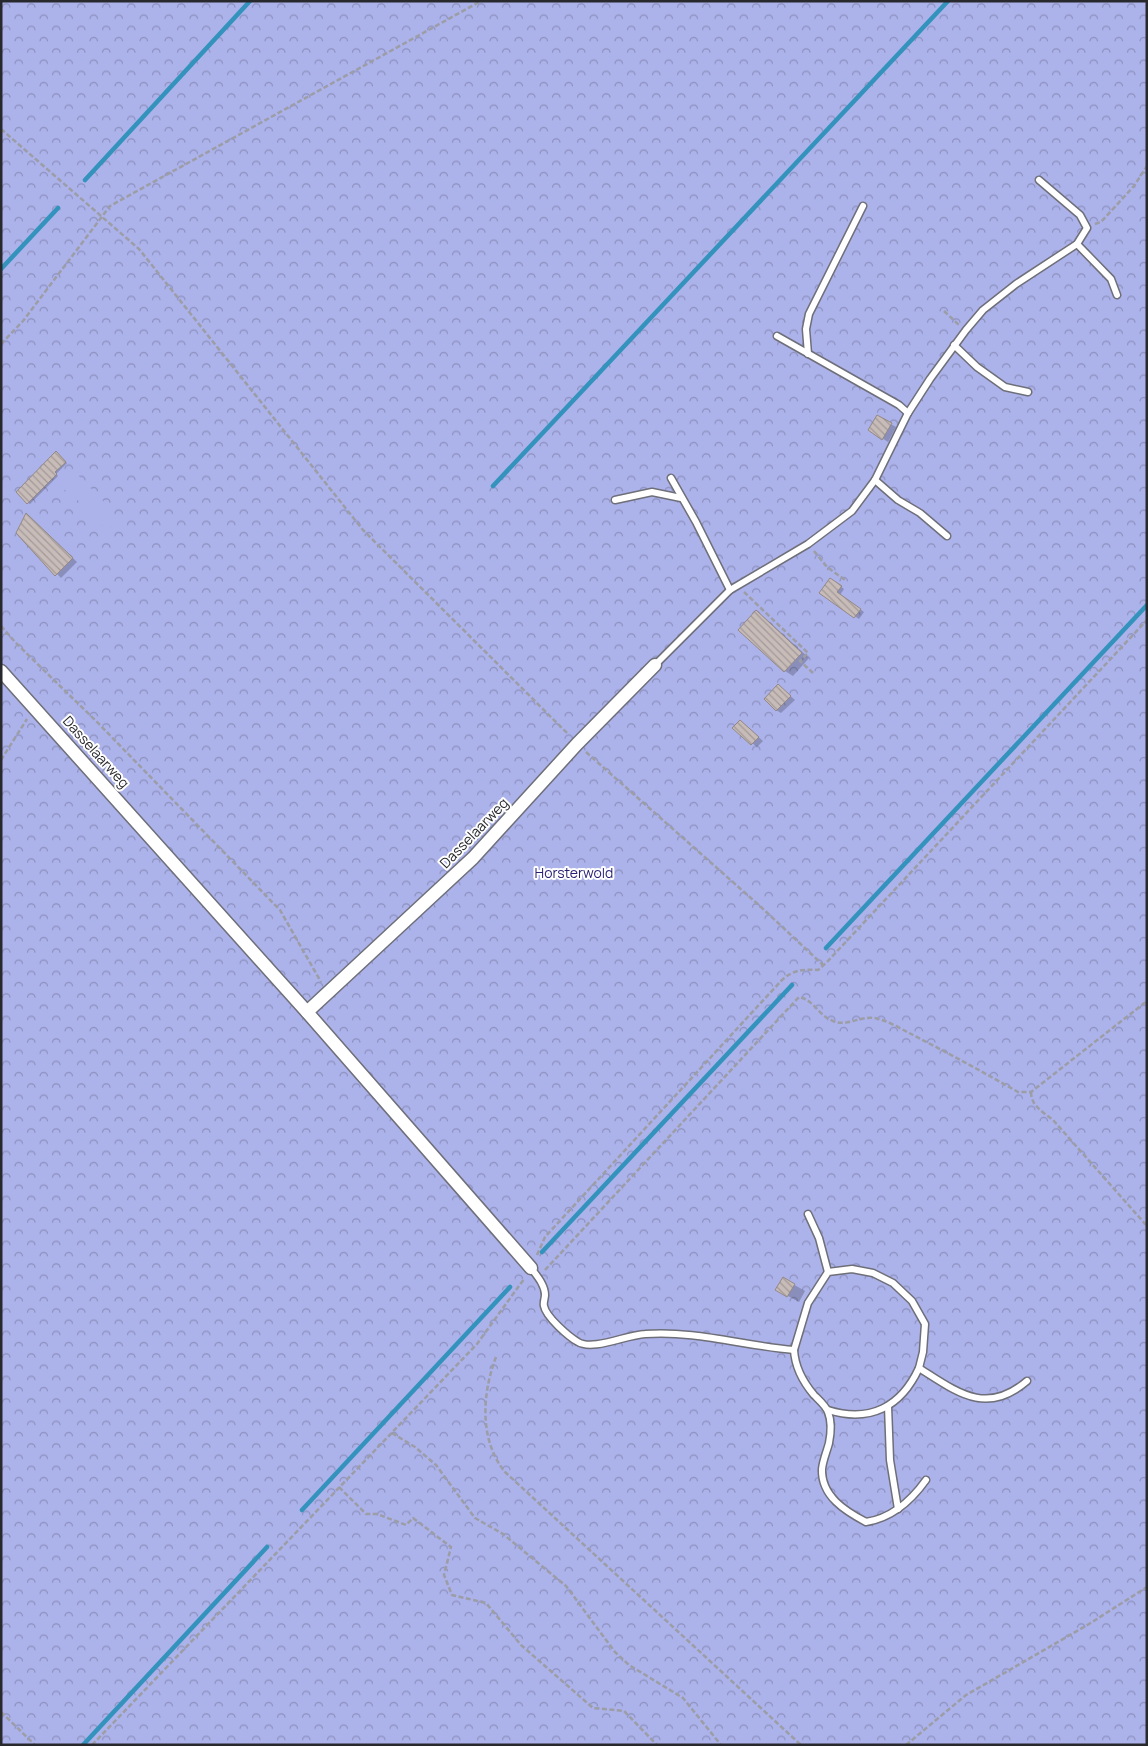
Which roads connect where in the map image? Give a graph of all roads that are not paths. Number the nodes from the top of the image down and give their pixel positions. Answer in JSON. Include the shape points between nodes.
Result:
{"nodes":[{"id":1,"x":1039,"y":180,"type":"dead end"},
{"id":2,"x":863,"y":206,"type":"dead end"},
{"id":3,"x":1077,"y":244,"type":"junction"},
{"id":4,"x":1117,"y":295,"type":"dead end"},
{"id":5,"x":777,"y":336,"type":"dead end"},
{"id":6,"x":954,"y":345,"type":"junction"},
{"id":7,"x":808,"y":354,"type":"junction"},
{"id":8,"x":1028,"y":392,"type":"dead end"},
{"id":9,"x":908,"y":414,"type":"junction"},
{"id":10,"x":671,"y":478,"type":"dead end"},
{"id":11,"x":875,"y":480,"type":"junction"},
{"id":12,"x":681,"y":498,"type":"junction"},
{"id":13,"x":615,"y":500,"type":"dead end"},
{"id":14,"x":947,"y":536,"type":"dead end"},
{"id":15,"x":730,"y":590,"type":"junction"},
{"id":16,"x":655,"y":665,"type":"joint"},
{"id":17,"x":1,"y":671,"type":"edge"},
{"id":18,"x":307,"y":1012,"type":"junction"},
{"id":19,"x":808,"y":1214,"type":"dead end"},
{"id":20,"x":828,"y":1272,"type":"junction"},
{"id":21,"x":535,"y":1273,"type":"joint"},
{"id":22,"x":794,"y":1350,"type":"junction"},
{"id":23,"x":919,"y":1368,"type":"junction"},
{"id":24,"x":1027,"y":1381,"type":"dead end"},
{"id":25,"x":888,"y":1406,"type":"junction"},
{"id":26,"x":828,"y":1410,"type":"junction"},
{"id":27,"x":926,"y":1480,"type":"dead end"},
{"id":28,"x":898,"y":1508,"type":"junction"}],
"edges":[{"from":1,"to":3,"type":"lane","via":[[1080,215],[1087,228]]},
{"from":2,"to":7,"type":"lane","via":[[810,314],[806,336]]},
{"from":3,"to":4,"type":"lane","via":[[1111,279]]},
{"from":3,"to":6,"type":"lane","via":[[1003,294],[984,310]]},
{"from":5,"to":7,"type":"lane"},
{"from":6,"to":8,"type":"lane","via":[[977,367],[1006,387]]},
{"from":6,"to":9,"type":"lane"},
{"from":7,"to":9,"type":"lane","via":[[899,405]]},
{"from":9,"to":11,"type":"lane"},
{"from":10,"to":12,"type":"lane"},
{"from":11,"to":14,"type":"lane"},
{"from":11,"to":15,"type":"lane","via":[[852,511],[808,544]]},
{"from":12,"to":13,"type":"lane","via":[[652,492]]},
{"from":12,"to":15,"type":"lane"},
{"from":15,"to":16,"type":"lane"},
{"from":16,"to":18,"type":"street","name":"Dasselaarweg","via":[[577,744],[473,858]]},
{"from":17,"to":18,"type":"street","name":"Dasselaarweg","via":[[36,706]]},
{"from":18,"to":21,"type":"street","name":"Dasselaarweg"},
{"from":19,"to":20,"type":"lane","via":[[820,1238]]},
{"from":20,"to":22,"type":"lane","via":[[808,1303]]},
{"from":20,"to":23,"type":"lane","via":[[852,1269],[873,1273],[893,1283],[912,1301],[925,1324]]},
{"from":21,"to":22,"type":"lane","via":[[545,1293],[544,1306],[551,1320],[578,1342],[594,1346],[620,1337],[671,1334]]},
{"from":22,"to":26,"type":"lane","via":[[801,1376]]},
{"from":23,"to":24,"type":"lane","via":[[964,1395],[984,1399],[1013,1393]]},
{"from":23,"to":25,"type":"lane","via":[[900,1397]]},
{"from":25,"to":26,"type":"lane","via":[[861,1415],[844,1415]]},
{"from":25,"to":28,"type":"lane","via":[[890,1460]]},
{"from":26,"to":28,"type":"lane","via":[[830,1436],[822,1473],[828,1492],[838,1504],[866,1522],[881,1520]]},
{"from":27,"to":28,"type":"lane","via":[[918,1492]]}]}
